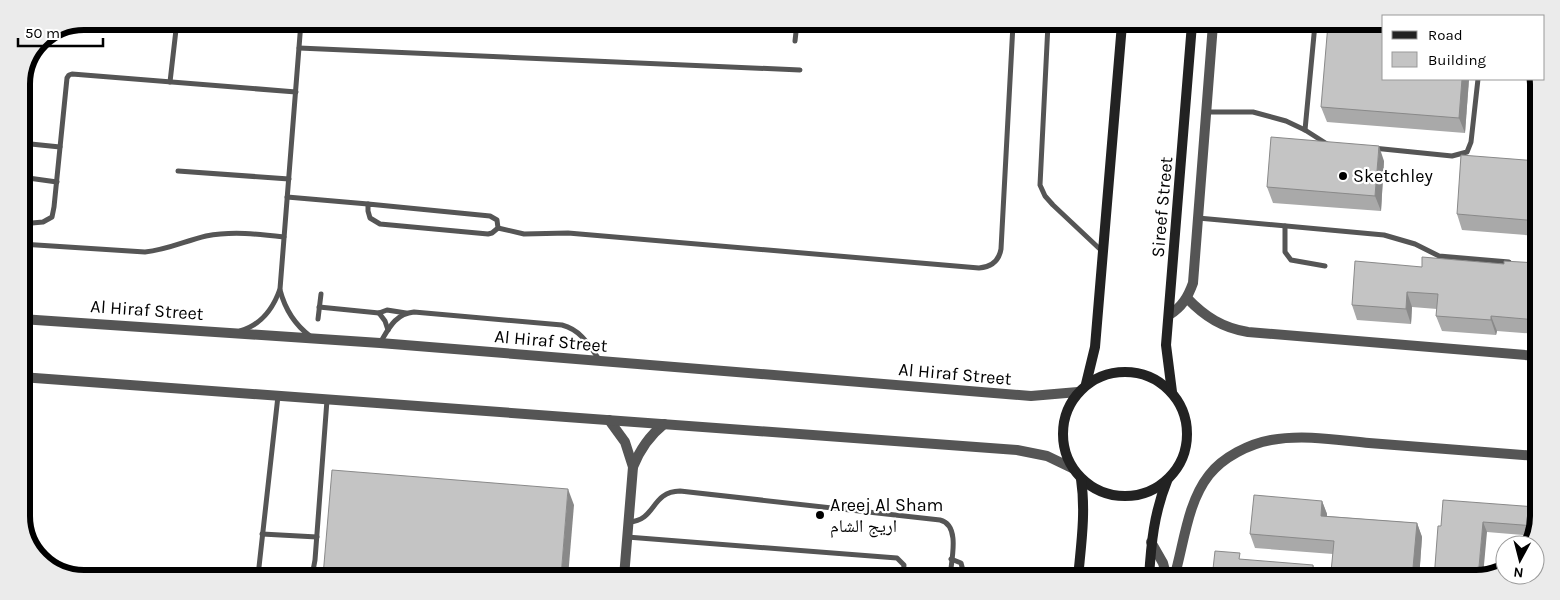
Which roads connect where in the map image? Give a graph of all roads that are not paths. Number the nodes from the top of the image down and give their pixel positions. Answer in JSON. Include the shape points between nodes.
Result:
{"nodes":[{"id":1,"x":176,"y":30,"type":"edge"},
{"id":2,"x":300,"y":30,"type":"edge"},
{"id":3,"x":796,"y":30,"type":"edge"},
{"id":4,"x":1013,"y":30,"type":"edge"},
{"id":5,"x":1048,"y":30,"type":"edge"},
{"id":6,"x":1122,"y":30,"type":"edge"},
{"id":7,"x":1192,"y":30,"type":"edge"},
{"id":8,"x":1213,"y":30,"type":"edge"},
{"id":9,"x":1314,"y":30,"type":"edge"},
{"id":10,"x":795,"y":41,"type":"dead end"},
{"id":11,"x":299,"y":48,"type":"junction"},
{"id":12,"x":800,"y":70,"type":"dead end"},
{"id":13,"x":1478,"y":80,"type":"edge"},
{"id":14,"x":170,"y":82,"type":"junction"},
{"id":15,"x":296,"y":92,"type":"junction"},
{"id":16,"x":1206,"y":112,"type":"junction"},
{"id":17,"x":1305,"y":130,"type":"junction"},
{"id":18,"x":30,"y":144,"type":"edge"},
{"id":19,"x":1336,"y":145,"type":"edge"},
{"id":20,"x":60,"y":147,"type":"junction"},
{"id":21,"x":1365,"y":148,"type":"edge"},
{"id":22,"x":178,"y":171,"type":"dead end"},
{"id":23,"x":30,"y":178,"type":"edge"},
{"id":24,"x":289,"y":179,"type":"junction"},
{"id":25,"x":57,"y":182,"type":"junction"},
{"id":26,"x":287,"y":198,"type":"junction"},
{"id":27,"x":368,"y":204,"type":"junction"},
{"id":28,"x":1198,"y":218,"type":"junction"},
{"id":29,"x":30,"y":223,"type":"edge"},
{"id":30,"x":1285,"y":226,"type":"junction"},
{"id":31,"x":498,"y":228,"type":"junction"},
{"id":32,"x":284,"y":236,"type":"junction"},
{"id":33,"x":30,"y":245,"type":"edge"},
{"id":34,"x":1103,"y":252,"type":"junction"},
{"id":35,"x":1518,"y":262,"type":"edge"},
{"id":36,"x":1325,"y":266,"type":"dead end"},
{"id":37,"x":280,"y":289,"type":"junction"},
{"id":38,"x":321,"y":294,"type":"dead end"},
{"id":39,"x":1187,"y":298,"type":"junction"},
{"id":40,"x":320,"y":306,"type":"junction"},
{"id":41,"x":379,"y":312,"type":"junction"},
{"id":42,"x":407,"y":313,"type":"junction"},
{"id":43,"x":1169,"y":315,"type":"junction"},
{"id":44,"x":318,"y":319,"type":"dead end"},
{"id":45,"x":30,"y":320,"type":"edge"},
{"id":46,"x":388,"y":330,"type":"junction"},
{"id":47,"x":234,"y":332,"type":"junction"},
{"id":48,"x":316,"y":340,"type":"junction"},
{"id":49,"x":380,"y":343,"type":"junction"},
{"id":50,"x":1530,"y":355,"type":"edge"},
{"id":51,"x":600,"y":361,"type":"junction"},
{"id":52,"x":30,"y":378,"type":"edge"},
{"id":53,"x":1086,"y":384,"type":"junction"},
{"id":54,"x":1078,"y":392,"type":"junction"},
{"id":55,"x":1172,"y":392,"type":"junction"},
{"id":56,"x":278,"y":396,"type":"junction"},
{"id":57,"x":327,"y":399,"type":"junction"},
{"id":58,"x":609,"y":420,"type":"junction"},
{"id":59,"x":664,"y":424,"type":"junction"},
{"id":60,"x":1530,"y":456,"type":"edge"},
{"id":61,"x":633,"y":467,"type":"junction"},
{"id":62,"x":1072,"y":468,"type":"junction"},
{"id":63,"x":1080,"y":479,"type":"junction"},
{"id":64,"x":1167,"y":481,"type":"junction"},
{"id":65,"x":628,"y":522,"type":"junction"},
{"id":66,"x":262,"y":534,"type":"junction"},
{"id":67,"x":317,"y":537,"type":"junction"},
{"id":68,"x":627,"y":537,"type":"junction"},
{"id":69,"x":1151,"y":542,"type":"junction"},
{"id":70,"x":951,"y":559,"type":"junction"},
{"id":71,"x":259,"y":570,"type":"edge"},
{"id":72,"x":313,"y":570,"type":"edge"},
{"id":73,"x":625,"y":570,"type":"edge"},
{"id":74,"x":904,"y":570,"type":"edge"},
{"id":75,"x":950,"y":570,"type":"edge"},
{"id":76,"x":963,"y":570,"type":"edge"},
{"id":77,"x":1079,"y":570,"type":"edge"},
{"id":78,"x":1149,"y":570,"type":"edge"},
{"id":79,"x":1165,"y":570,"type":"edge"},
{"id":80,"x":1176,"y":570,"type":"edge"}],
"edges":[{"from":1,"to":14,"type":"lane"},
{"from":2,"to":11,"type":"lane"},
{"from":3,"to":10,"type":"lane"},
{"from":4,"to":31,"type":"lane","via":[[1001,249],[998,259],[990,266],[979,268],[568,233],[524,234]]},
{"from":5,"to":34,"type":"lane","via":[[1040,185],[1053,205]]},
{"from":6,"to":34,"type":"main road"},
{"from":7,"to":43,"type":"main road","name":"Sireef Street"},
{"from":8,"to":16,"type":"street"},
{"from":9,"to":17,"type":"lane"},
{"from":11,"to":12,"type":"lane"},
{"from":11,"to":15,"type":"lane"},
{"from":13,"to":21,"type":"lane","via":[[1467,152],[1452,156]]},
{"from":14,"to":15,"type":"lane"},
{"from":14,"to":20,"type":"lane","via":[[69,75]]},
{"from":15,"to":24,"type":"lane"},
{"from":16,"to":17,"type":"lane","via":[[1253,112]]},
{"from":16,"to":28,"type":"street"},
{"from":17,"to":19,"type":"lane","via":[[1326,144]]},
{"from":18,"to":20,"type":"lane"},
{"from":20,"to":25,"type":"lane"},
{"from":22,"to":24,"type":"lane"},
{"from":23,"to":25,"type":"lane"},
{"from":24,"to":26,"type":"lane"},
{"from":25,"to":29,"type":"lane","via":[[52,217]]},
{"from":26,"to":27,"type":"lane"},
{"from":26,"to":32,"type":"lane"},
{"from":27,"to":31,"type":"lane","via":[[490,216],[497,220]]},
{"from":27,"to":31,"type":"lane","via":[[370,218],[380,224],[488,234]]},
{"from":28,"to":30,"type":"lane"},
{"from":28,"to":39,"type":"street","via":[[1193,283]]},
{"from":30,"to":35,"type":"lane","via":[[1384,235],[1416,244],[1439,256]]},
{"from":30,"to":36,"type":"lane","via":[[1285,252],[1291,260]]},
{"from":32,"to":33,"type":"lane","via":[[219,234],[164,250],[145,252]]},
{"from":32,"to":37,"type":"lane"},
{"from":34,"to":53,"type":"main road","via":[[1095,347]]},
{"from":37,"to":47,"type":"lane","via":[[267,314],[252,326]]},
{"from":37,"to":48,"type":"lane","via":[[290,315]]},
{"from":38,"to":40,"type":"lane"},
{"from":39,"to":43,"type":"street"},
{"from":39,"to":50,"type":"street","via":[[1215,322],[1233,330]]},
{"from":40,"to":41,"type":"lane"},
{"from":40,"to":44,"type":"lane"},
{"from":41,"to":42,"type":"lane"},
{"from":41,"to":46,"type":"lane"},
{"from":42,"to":46,"type":"lane","via":[[395,319]]},
{"from":42,"to":51,"type":"lane","via":[[562,325],[580,334]]},
{"from":43,"to":55,"type":"main road","name":"Sireef Street","via":[[1166,345]]},
{"from":45,"to":47,"type":"street","name":"Al Hiraf Street"},
{"from":46,"to":49,"type":"lane"},
{"from":47,"to":48,"type":"street","name":"Al Hiraf Street"},
{"from":48,"to":49,"type":"street","name":"Al Hiraf Street"},
{"from":49,"to":51,"type":"street","name":"Al Hiraf Street"},
{"from":51,"to":54,"type":"street","name":"Al Hiraf Street","via":[[1031,396]]},
{"from":52,"to":56,"type":"street"},
{"from":53,"to":54,"type":"main road"},
{"from":53,"to":55,"type":"main road","via":[[1103,375],[1121,371],[1140,373],[1157,380]]},
{"from":54,"to":62,"type":"main road","via":[[1067,409],[1062,429],[1064,449]]},
{"from":55,"to":64,"type":"main road","via":[[1183,409],[1188,429],[1186,449],[1178,468]]},
{"from":56,"to":57,"type":"street"},
{"from":56,"to":66,"type":"lane"},
{"from":57,"to":58,"type":"street"},
{"from":57,"to":67,"type":"lane"},
{"from":58,"to":59,"type":"street"},
{"from":58,"to":61,"type":"street","via":[[625,442]]},
{"from":59,"to":61,"type":"street","via":[[645,443]]},
{"from":59,"to":62,"type":"street","via":[[1017,450],[1047,456]]},
{"from":60,"to":80,"type":"street","via":[[1324,439],[1288,438],[1254,445],[1223,462],[1200,490],[1192,507]]},
{"from":61,"to":65,"type":"street"},
{"from":62,"to":63,"type":"main road"},
{"from":63,"to":64,"type":"main road","via":[[1097,490],[1132,496]]},
{"from":63,"to":77,"type":"main road","via":[[1084,516]]},
{"from":64,"to":69,"type":"main road","via":[[1156,512]]},
{"from":65,"to":68,"type":"street"},
{"from":65,"to":70,"type":"lane","via":[[645,517],[663,495],[674,491],[930,518],[951,526]]},
{"from":66,"to":67,"type":"lane"},
{"from":66,"to":71,"type":"lane"},
{"from":67,"to":72,"type":"lane"},
{"from":68,"to":73,"type":"street"},
{"from":68,"to":74,"type":"lane","via":[[897,558],[904,565]]},
{"from":69,"to":78,"type":"main road"},
{"from":69,"to":79,"type":"street"},
{"from":70,"to":75,"type":"lane"},
{"from":70,"to":76,"type":"lane","via":[[961,564]]}]}
